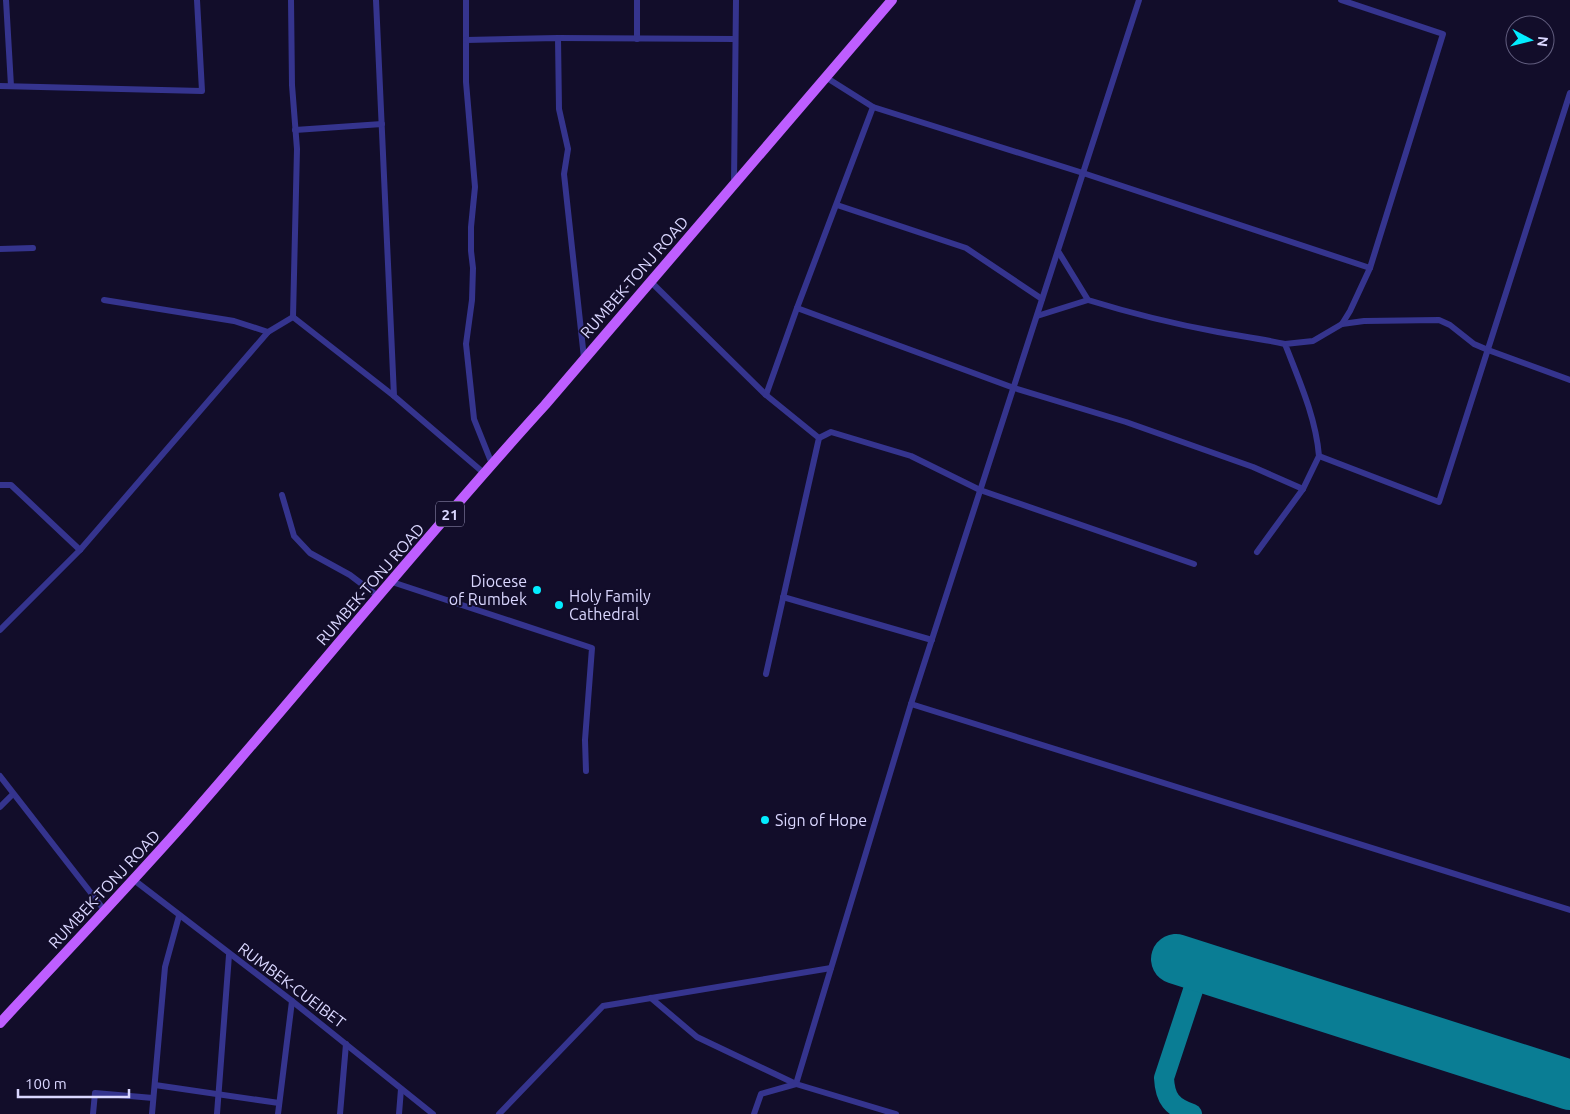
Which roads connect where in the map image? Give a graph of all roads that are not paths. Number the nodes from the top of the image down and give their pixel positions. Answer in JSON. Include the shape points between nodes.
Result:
{"nodes":[{"id":1,"x":6,"y":0,"type":"edge"},
{"id":2,"x":197,"y":0,"type":"edge"},
{"id":3,"x":291,"y":0,"type":"edge"},
{"id":4,"x":376,"y":0,"type":"edge"},
{"id":5,"x":466,"y":0,"type":"edge"},
{"id":6,"x":637,"y":0,"type":"edge"},
{"id":7,"x":736,"y":0,"type":"edge"},
{"id":8,"x":892,"y":0,"type":"edge"},
{"id":9,"x":1139,"y":0,"type":"edge"},
{"id":10,"x":1341,"y":0,"type":"edge"},
{"id":11,"x":558,"y":38,"type":"junction"},
{"id":12,"x":638,"y":38,"type":"junction"},
{"id":13,"x":735,"y":39,"type":"junction"},
{"id":14,"x":466,"y":40,"type":"junction"},
{"id":15,"x":827,"y":78,"type":"junction"},
{"id":16,"x":0,"y":86,"type":"edge"},
{"id":17,"x":11,"y":86,"type":"junction"},
{"id":18,"x":1570,"y":93,"type":"edge"},
{"id":19,"x":873,"y":107,"type":"junction"},
{"id":20,"x":382,"y":124,"type":"junction"},
{"id":21,"x":296,"y":130,"type":"junction"},
{"id":22,"x":1083,"y":173,"type":"junction"},
{"id":23,"x":734,"y":183,"type":"junction"},
{"id":24,"x":837,"y":205,"type":"junction"},
{"id":25,"x":33,"y":248,"type":"dead end"},
{"id":26,"x":0,"y":250,"type":"edge"},
{"id":27,"x":1058,"y":251,"type":"junction"},
{"id":28,"x":1370,"y":268,"type":"junction"},
{"id":29,"x":650,"y":280,"type":"junction"},
{"id":30,"x":1042,"y":299,"type":"junction"},
{"id":31,"x":104,"y":300,"type":"dead end"},
{"id":32,"x":1088,"y":300,"type":"junction"},
{"id":33,"x":797,"y":308,"type":"junction"},
{"id":34,"x":1037,"y":316,"type":"junction"},
{"id":35,"x":293,"y":317,"type":"junction"},
{"id":36,"x":1342,"y":324,"type":"junction"},
{"id":37,"x":268,"y":332,"type":"junction"},
{"id":38,"x":1285,"y":344,"type":"junction"},
{"id":39,"x":1488,"y":350,"type":"junction"},
{"id":40,"x":584,"y":358,"type":"junction"},
{"id":41,"x":1570,"y":380,"type":"edge"},
{"id":42,"x":1014,"y":388,"type":"junction"},
{"id":43,"x":766,"y":395,"type":"junction"},
{"id":44,"x":394,"y":396,"type":"junction"},
{"id":45,"x":819,"y":438,"type":"junction"},
{"id":46,"x":1319,"y":456,"type":"junction"},
{"id":47,"x":492,"y":464,"type":"junction"},
{"id":48,"x":485,"y":474,"type":"junction"},
{"id":49,"x":0,"y":485,"type":"edge"},
{"id":50,"x":1302,"y":489,"type":"junction"},
{"id":51,"x":980,"y":490,"type":"junction"},
{"id":52,"x":282,"y":495,"type":"dead end"},
{"id":53,"x":80,"y":550,"type":"junction"},
{"id":54,"x":1257,"y":552,"type":"dead end"},
{"id":55,"x":1194,"y":564,"type":"dead end"},
{"id":56,"x":392,"y":582,"type":"junction"},
{"id":57,"x":379,"y":597,"type":"junction"},
{"id":58,"x":783,"y":597,"type":"junction"},
{"id":59,"x":0,"y":630,"type":"edge"},
{"id":60,"x":932,"y":640,"type":"junction"},
{"id":61,"x":766,"y":674,"type":"dead end"},
{"id":62,"x":911,"y":704,"type":"junction"},
{"id":63,"x":586,"y":771,"type":"dead end"},
{"id":64,"x":0,"y":776,"type":"edge"},
{"id":65,"x":13,"y":794,"type":"junction"},
{"id":66,"x":0,"y":807,"type":"edge"},
{"id":67,"x":134,"y":880,"type":"junction"},
{"id":68,"x":105,"y":910,"type":"junction"},
{"id":69,"x":1570,"y":910,"type":"edge"},
{"id":70,"x":179,"y":916,"type":"junction"},
{"id":71,"x":230,"y":955,"type":"junction"},
{"id":72,"x":831,"y":968,"type":"junction"},
{"id":73,"x":651,"y":998,"type":"junction"},
{"id":74,"x":292,"y":1001,"type":"junction"},
{"id":75,"x":0,"y":1022,"type":"edge"},
{"id":76,"x":346,"y":1044,"type":"junction"},
{"id":77,"x":796,"y":1084,"type":"junction"},
{"id":78,"x":154,"y":1085,"type":"junction"},
{"id":79,"x":401,"y":1089,"type":"junction"},
{"id":80,"x":218,"y":1095,"type":"junction"},
{"id":81,"x":154,"y":1098,"type":"junction"},
{"id":82,"x":279,"y":1104,"type":"junction"},
{"id":83,"x":93,"y":1114,"type":"edge"},
{"id":84,"x":152,"y":1114,"type":"edge"},
{"id":85,"x":217,"y":1114,"type":"edge"},
{"id":86,"x":278,"y":1114,"type":"edge"},
{"id":87,"x":340,"y":1114,"type":"edge"},
{"id":88,"x":399,"y":1114,"type":"edge"},
{"id":89,"x":433,"y":1114,"type":"edge"},
{"id":90,"x":499,"y":1114,"type":"edge"},
{"id":91,"x":754,"y":1114,"type":"edge"},
{"id":92,"x":896,"y":1114,"type":"edge"}],
"edges":[{"from":1,"to":17,"type":"street"},
{"from":2,"to":17,"type":"street","via":[[202,91]]},
{"from":3,"to":21,"type":"street"},
{"from":4,"to":20,"type":"street"},
{"from":5,"to":14,"type":"street"},
{"from":6,"to":12,"type":"street"},
{"from":7,"to":13,"type":"street"},
{"from":8,"to":15,"type":"main road","name":"RUMBEK-TONJ ROAD","number":"21"},
{"from":9,"to":22,"type":"street"},
{"from":10,"to":28,"type":"street","via":[[1443,34]]},
{"from":11,"to":12,"type":"street"},
{"from":11,"to":14,"type":"street"},
{"from":11,"to":40,"type":"street","via":[[559,109],[568,149],[564,174]]},
{"from":12,"to":13,"type":"street"},
{"from":13,"to":23,"type":"street"},
{"from":14,"to":47,"type":"street","via":[[466,82],[475,187],[471,227],[472,300],[466,344],[474,419]]},
{"from":15,"to":19,"type":"street"},
{"from":15,"to":23,"type":"main road","name":"RUMBEK-TONJ ROAD","number":"21"},
{"from":16,"to":17,"type":"street"},
{"from":18,"to":39,"type":"street"},
{"from":19,"to":22,"type":"street"},
{"from":19,"to":24,"type":"street"},
{"from":20,"to":21,"type":"street"},
{"from":20,"to":44,"type":"street"},
{"from":21,"to":35,"type":"street"},
{"from":22,"to":27,"type":"street"},
{"from":22,"to":28,"type":"street"},
{"from":23,"to":29,"type":"main road","name":"RUMBEK-TONJ ROAD","number":"21"},
{"from":24,"to":30,"type":"street","via":[[966,248]]},
{"from":24,"to":33,"type":"street"},
{"from":25,"to":26,"type":"street"},
{"from":27,"to":30,"type":"street"},
{"from":27,"to":32,"type":"street"},
{"from":28,"to":36,"type":"street"},
{"from":29,"to":40,"type":"main road","name":"RUMBEK-TONJ ROAD","number":"21"},
{"from":29,"to":43,"type":"street"},
{"from":30,"to":34,"type":"street"},
{"from":31,"to":37,"type":"street","via":[[234,321]]},
{"from":32,"to":34,"type":"street"},
{"from":32,"to":38,"type":"street","via":[[1218,332]]},
{"from":33,"to":42,"type":"street"},
{"from":33,"to":43,"type":"street"},
{"from":34,"to":42,"type":"street"},
{"from":35,"to":37,"type":"street"},
{"from":35,"to":44,"type":"street"},
{"from":36,"to":38,"type":"street","via":[[1313,341]]},
{"from":36,"to":39,"type":"street","via":[[1439,320]]},
{"from":37,"to":53,"type":"street"},
{"from":38,"to":46,"type":"street","via":[[1302,386]]},
{"from":39,"to":41,"type":"street"},
{"from":39,"to":46,"type":"street","via":[[1439,502]]},
{"from":40,"to":47,"type":"main road","name":"RUMBEK-TONJ ROAD","number":"21"},
{"from":42,"to":50,"type":"street","via":[[1126,422],[1244,464]]},
{"from":42,"to":51,"type":"street"},
{"from":43,"to":45,"type":"street"},
{"from":44,"to":48,"type":"street"},
{"from":45,"to":51,"type":"street","via":[[831,432],[911,456]]},
{"from":45,"to":58,"type":"street"},
{"from":46,"to":50,"type":"street"},
{"from":47,"to":48,"type":"main road","name":"RUMBEK-TONJ ROAD","number":"21"},
{"from":48,"to":56,"type":"main road","name":"RUMBEK-TONJ ROAD","number":"21"},
{"from":49,"to":53,"type":"street","via":[[11,485]]},
{"from":50,"to":54,"type":"street"},
{"from":51,"to":55,"type":"street"},
{"from":51,"to":60,"type":"street"},
{"from":52,"to":57,"type":"street","via":[[294,536],[310,553],[350,575]]},
{"from":53,"to":59,"type":"street"},
{"from":56,"to":57,"type":"main road","name":"RUMBEK-TONJ ROAD","number":"21"},
{"from":56,"to":63,"type":"street","via":[[592,648],[585,740]]},
{"from":57,"to":67,"type":"main road","name":"RUMBEK-TONJ ROAD","number":"21"},
{"from":58,"to":60,"type":"street"},
{"from":58,"to":61,"type":"street"},
{"from":60,"to":62,"type":"street"},
{"from":62,"to":69,"type":"street"},
{"from":62,"to":72,"type":"street"},
{"from":64,"to":65,"type":"street"},
{"from":65,"to":66,"type":"street"},
{"from":65,"to":68,"type":"street"},
{"from":67,"to":68,"type":"main road","name":"RUMBEK-TONJ ROAD","number":"21"},
{"from":67,"to":70,"type":"street","name":"RUMBEK-CUEIBET"},
{"from":68,"to":75,"type":"main road","name":"RUMBEK-TONJ ROAD","number":"21"},
{"from":70,"to":71,"type":"street","name":"RUMBEK-CUEIBET"},
{"from":70,"to":78,"type":"street","via":[[165,967]]},
{"from":71,"to":74,"type":"street","name":"RUMBEK-CUEIBET"},
{"from":71,"to":80,"type":"street"},
{"from":72,"to":73,"type":"street"},
{"from":72,"to":77,"type":"street"},
{"from":73,"to":77,"type":"street","via":[[697,1037]]},
{"from":73,"to":90,"type":"street","via":[[603,1006]]},
{"from":74,"to":76,"type":"street","name":"RUMBEK-CUEIBET"},
{"from":74,"to":82,"type":"street"},
{"from":76,"to":79,"type":"street","name":"RUMBEK-CUEIBET"},
{"from":76,"to":87,"type":"street"},
{"from":77,"to":91,"type":"street","via":[[761,1094]]},
{"from":77,"to":92,"type":"street"},
{"from":78,"to":80,"type":"street"},
{"from":78,"to":81,"type":"street"},
{"from":79,"to":88,"type":"street"},
{"from":79,"to":89,"type":"street","name":"RUMBEK-CUEIBET"},
{"from":80,"to":82,"type":"street"},
{"from":80,"to":85,"type":"street"},
{"from":81,"to":83,"type":"street","via":[[94,1093]]},
{"from":81,"to":84,"type":"street"},
{"from":82,"to":86,"type":"street"}]}
